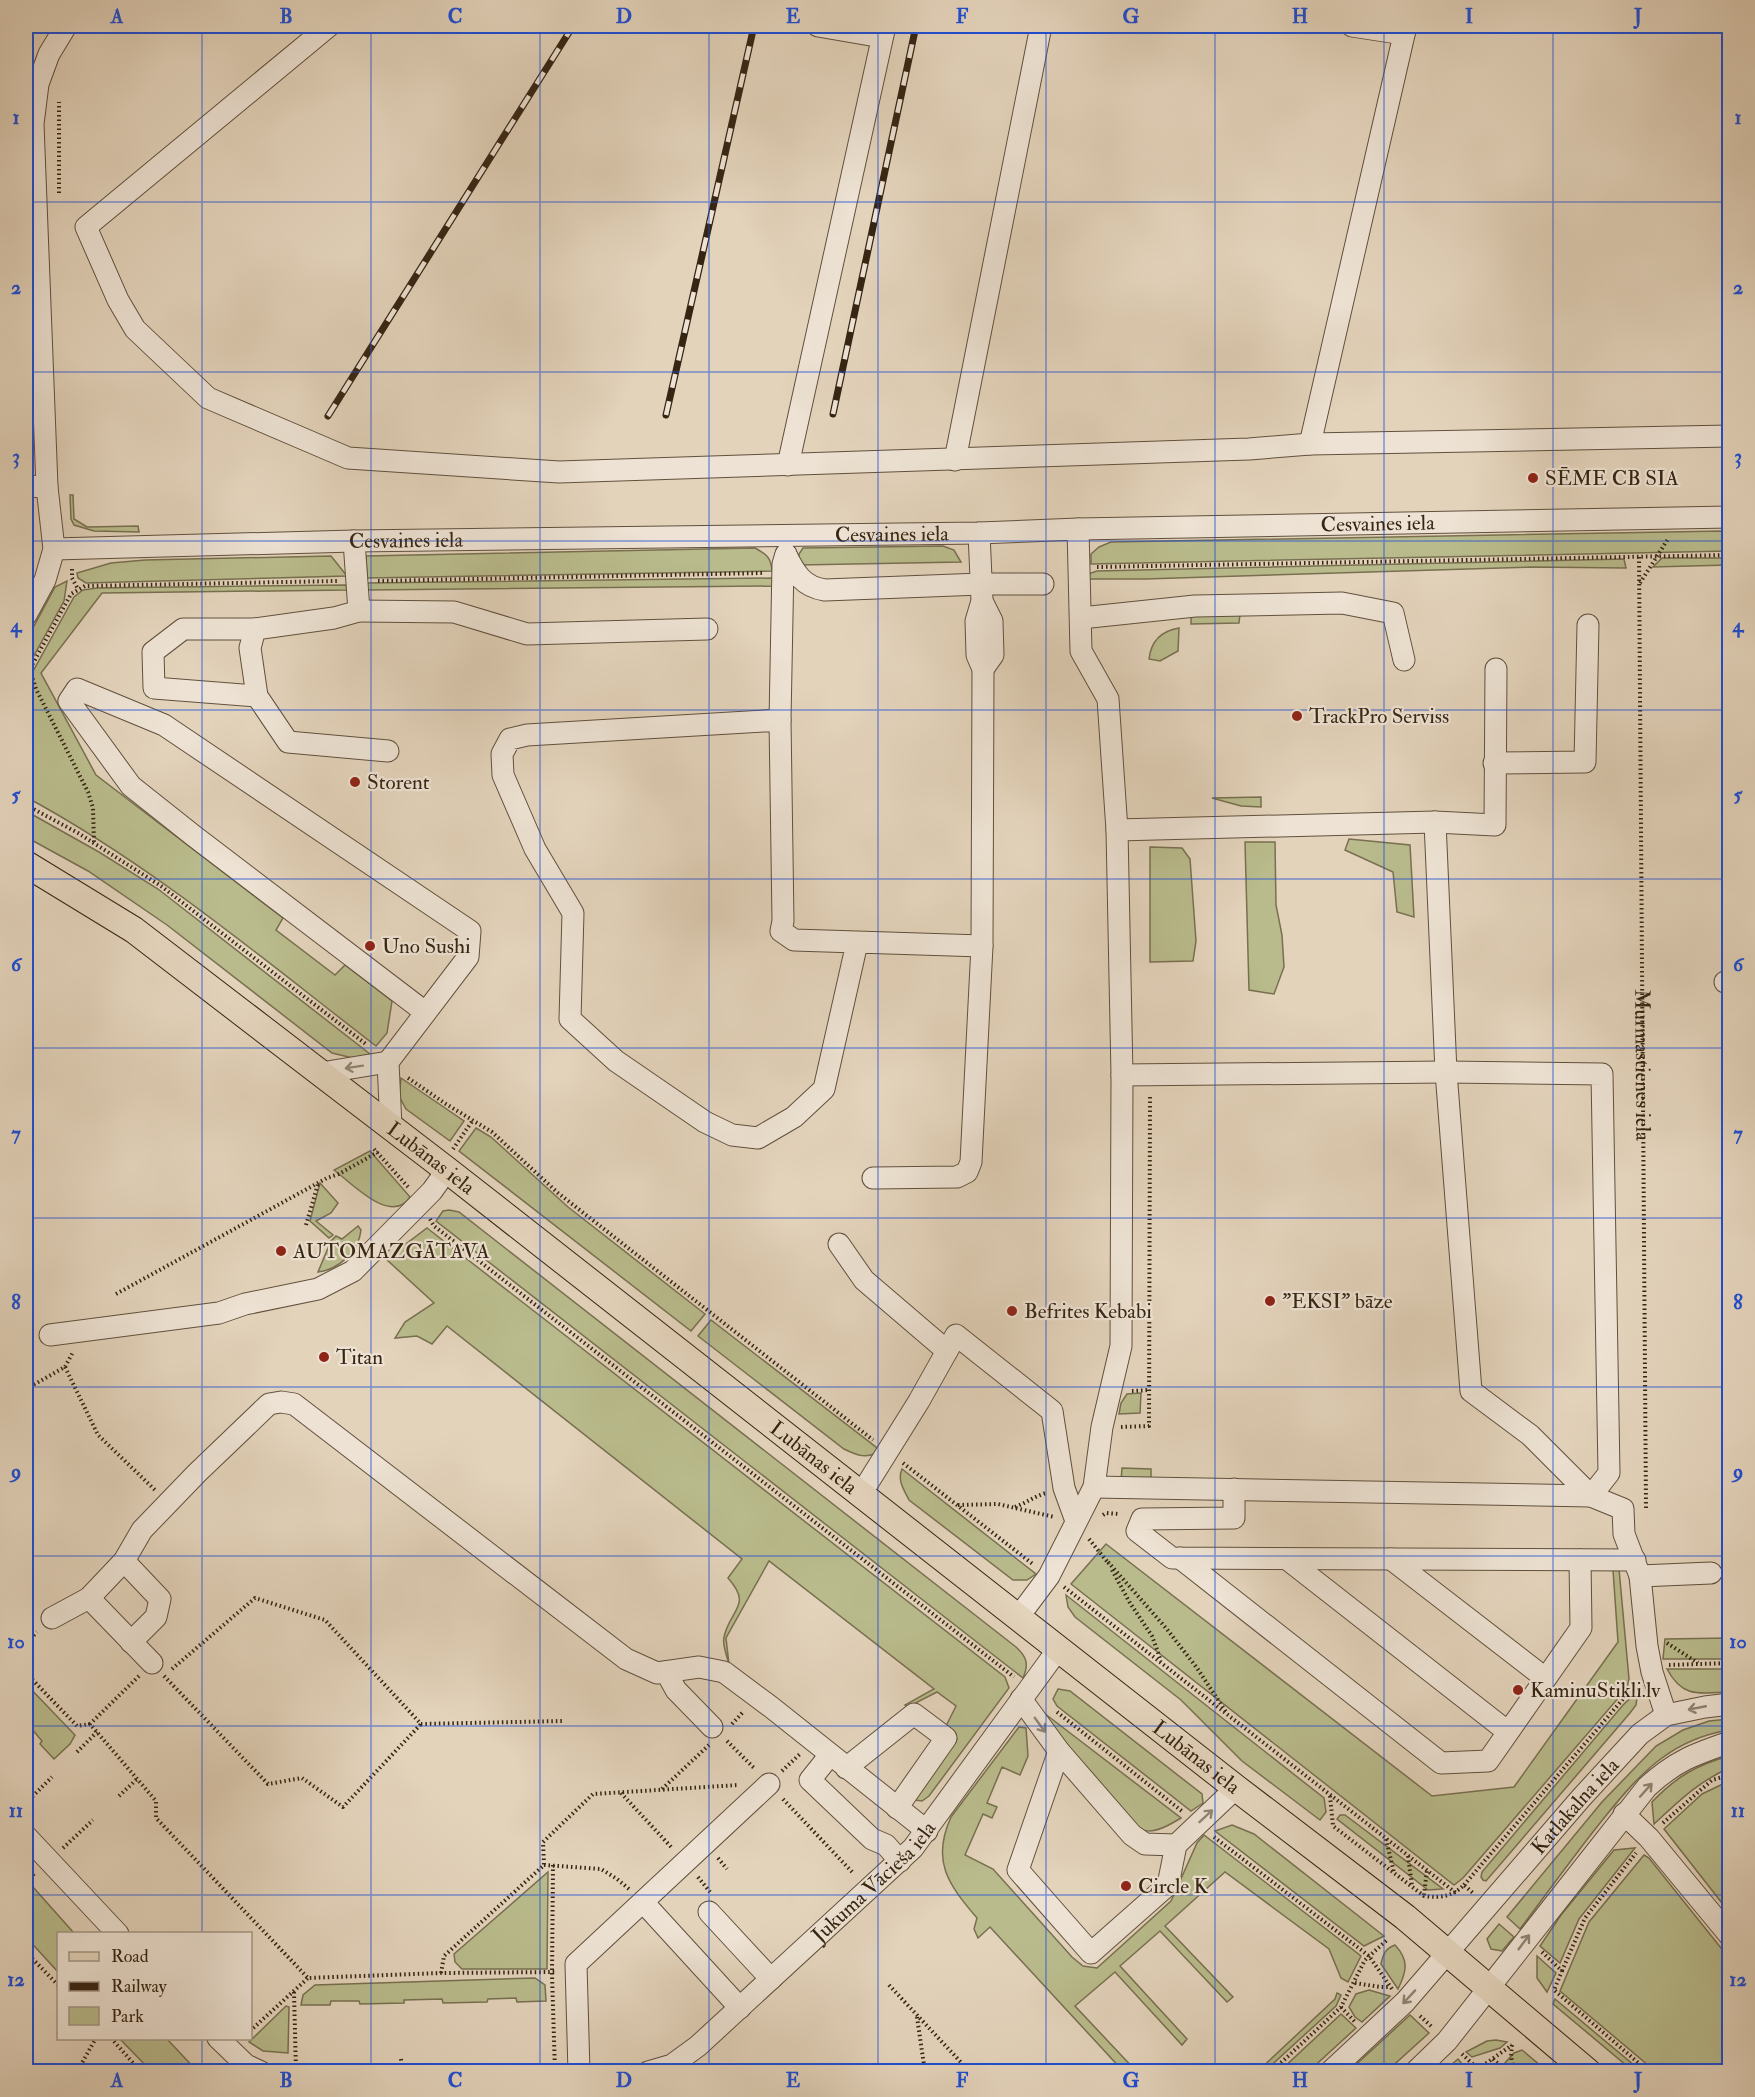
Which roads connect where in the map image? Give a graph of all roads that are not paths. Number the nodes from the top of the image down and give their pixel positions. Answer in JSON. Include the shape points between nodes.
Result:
{"nodes":[{"id":1,"x":66,"y":26,"type":"edge"},
{"id":2,"x":329,"y":26,"type":"edge"},
{"id":3,"x":818,"y":26,"type":"edge"},
{"id":4,"x":1041,"y":26,"type":"edge"},
{"id":5,"x":1352,"y":26,"type":"edge"},
{"id":6,"x":1405,"y":30,"type":"edge"},
{"id":7,"x":883,"y":31,"type":"edge"},
{"id":8,"x":34,"y":72,"type":"edge"},
{"id":9,"x":31,"y":99,"type":"edge"},
{"id":10,"x":30,"y":159,"type":"edge"},
{"id":11,"x":1730,"y":436,"type":"edge"},
{"id":12,"x":1310,"y":444,"type":"junction"},
{"id":13,"x":955,"y":460,"type":"junction"},
{"id":14,"x":788,"y":465,"type":"junction"},
{"id":15,"x":26,"y":486,"type":"edge"},
{"id":16,"x":47,"y":487,"type":"junction"},
{"id":17,"x":1730,"y":517,"type":"edge"},
{"id":18,"x":1078,"y":529,"type":"junction"},
{"id":19,"x":979,"y":533,"type":"junction"},
{"id":20,"x":354,"y":541,"type":"junction"},
{"id":21,"x":63,"y":549,"type":"junction"},
{"id":22,"x":785,"y":554,"type":"junction"},
{"id":23,"x":1043,"y":584,"type":"dead end"},
{"id":24,"x":981,"y":593,"type":"junction"},
{"id":25,"x":359,"y":611,"type":"junction"},
{"id":26,"x":26,"y":615,"type":"edge"},
{"id":27,"x":1081,"y":618,"type":"junction"},
{"id":28,"x":1588,"y":625,"type":"dead end"},
{"id":29,"x":707,"y":628,"type":"dead end"},
{"id":30,"x":255,"y":629,"type":"junction"},
{"id":31,"x":1404,"y":660,"type":"dead end"},
{"id":32,"x":1496,"y":669,"type":"dead end"},
{"id":33,"x":257,"y":696,"type":"junction"},
{"id":34,"x":780,"y":720,"type":"junction"},
{"id":35,"x":388,"y":751,"type":"dead end"},
{"id":36,"x":1494,"y":764,"type":"junction"},
{"id":37,"x":1435,"y":822,"type":"junction"},
{"id":38,"x":1117,"y":830,"type":"junction"},
{"id":39,"x":26,"y":864,"type":"edge"},
{"id":40,"x":857,"y":943,"type":"junction"},
{"id":41,"x":982,"y":946,"type":"junction"},
{"id":42,"x":425,"y":1012,"type":"junction"},
{"id":43,"x":388,"y":1062,"type":"junction"},
{"id":44,"x":1446,"y":1072,"type":"junction"},
{"id":45,"x":321,"y":1073,"type":"junction"},
{"id":46,"x":1122,"y":1075,"type":"junction"},
{"id":47,"x":391,"y":1127,"type":"junction"},
{"id":48,"x":447,"y":1170,"type":"junction"},
{"id":49,"x":873,"y":1178,"type":"dead end"},
{"id":50,"x":839,"y":1244,"type":"dead end"},
{"id":51,"x":50,"y":1335,"type":"dead end"},
{"id":52,"x":947,"y":1351,"type":"junction"},
{"id":53,"x":1094,"y":1487,"type":"junction"},
{"id":54,"x":1234,"y":1490,"type":"junction"},
{"id":55,"x":861,"y":1494,"type":"junction"},
{"id":56,"x":1591,"y":1496,"type":"junction"},
{"id":57,"x":1082,"y":1530,"type":"junction"},
{"id":58,"x":1180,"y":1558,"type":"junction"},
{"id":59,"x":1287,"y":1559,"type":"junction"},
{"id":60,"x":1391,"y":1559,"type":"junction"},
{"id":61,"x":1580,"y":1560,"type":"junction"},
{"id":62,"x":124,"y":1561,"type":"junction"},
{"id":63,"x":1638,"y":1568,"type":"junction"},
{"id":64,"x":1711,"y":1573,"type":"dead end"},
{"id":65,"x":89,"y":1598,"type":"junction"},
{"id":66,"x":1019,"y":1616,"type":"junction"},
{"id":67,"x":52,"y":1618,"type":"dead end"},
{"id":68,"x":131,"y":1642,"type":"junction"},
{"id":69,"x":1059,"y":1648,"type":"junction"},
{"id":70,"x":152,"y":1663,"type":"road end"},
{"id":71,"x":666,"y":1672,"type":"junction"},
{"id":72,"x":1545,"y":1678,"type":"junction"},
{"id":73,"x":1024,"y":1693,"type":"junction"},
{"id":74,"x":1730,"y":1704,"type":"edge"},
{"id":75,"x":1666,"y":1715,"type":"junction"},
{"id":76,"x":712,"y":1726,"type":"road end"},
{"id":77,"x":1508,"y":1732,"type":"junction"},
{"id":78,"x":1730,"y":1742,"type":"edge"},
{"id":79,"x":1059,"y":1750,"type":"junction"},
{"id":80,"x":838,"y":1762,"type":"junction"},
{"id":81,"x":769,"y":1784,"type":"road end"},
{"id":82,"x":1236,"y":1788,"type":"junction"},
{"id":83,"x":897,"y":1808,"type":"junction"},
{"id":84,"x":1624,"y":1814,"type":"junction"},
{"id":85,"x":927,"y":1831,"type":"junction"},
{"id":86,"x":26,"y":1836,"type":"edge"},
{"id":87,"x":1176,"y":1845,"type":"junction"},
{"id":88,"x":900,"y":1861,"type":"junction"},
{"id":89,"x":643,"y":1902,"type":"junction"},
{"id":90,"x":709,"y":1912,"type":"dead end"},
{"id":91,"x":116,"y":1932,"type":"edge"},
{"id":92,"x":1730,"y":1936,"type":"edge"},
{"id":93,"x":1448,"y":1954,"type":"junction"},
{"id":94,"x":771,"y":1980,"type":"junction"},
{"id":95,"x":1489,"y":1989,"type":"junction"},
{"id":96,"x":740,"y":2008,"type":"junction"},
{"id":97,"x":220,"y":2040,"type":"edge"},
{"id":98,"x":674,"y":2068,"type":"edge"},
{"id":99,"x":261,"y":2072,"type":"edge"},
{"id":100,"x":579,"y":2072,"type":"edge"},
{"id":101,"x":648,"y":2072,"type":"edge"},
{"id":102,"x":1330,"y":2072,"type":"edge"},
{"id":103,"x":1415,"y":2072,"type":"edge"},
{"id":104,"x":1587,"y":2072,"type":"edge"}],
"edges":[{"from":1,"to":8,"type":"street"},
{"from":2,"to":14,"type":"street","via":[[86,227],[118,300],[143,337],[207,398],[348,458],[560,472]]},
{"from":3,"to":7,"type":"street"},
{"from":4,"to":13,"type":"street"},
{"from":5,"to":6,"type":"street"},
{"from":6,"to":12,"type":"street"},
{"from":7,"to":14,"type":"street"},
{"from":8,"to":9,"type":"street"},
{"from":9,"to":10,"type":"street"},
{"from":10,"to":16,"type":"street"},
{"from":11,"to":12,"type":"street"},
{"from":12,"to":13,"type":"street"},
{"from":13,"to":14,"type":"street"},
{"from":15,"to":16,"type":"street"},
{"from":16,"to":21,"type":"street"},
{"from":17,"to":18,"type":"street","name":"Cesvaines iela"},
{"from":18,"to":19,"type":"street","name":"Cesvaines iela"},
{"from":18,"to":27,"type":"street"},
{"from":19,"to":22,"type":"street","name":"Cesvaines iela"},
{"from":19,"to":24,"type":"street"},
{"from":20,"to":21,"type":"street","name":"Cesvaines iela"},
{"from":20,"to":22,"type":"street","name":"Cesvaines iela"},
{"from":20,"to":25,"type":"street"},
{"from":21,"to":26,"type":"street"},
{"from":22,"to":24,"type":"street","via":[[801,580],[813,588]]},
{"from":22,"to":34,"type":"street"},
{"from":23,"to":24,"type":"street"},
{"from":24,"to":41,"type":"street","via":[[976,621],[977,655],[983,669]]},
{"from":25,"to":29,"type":"street","via":[[454,612],[527,634]]},
{"from":25,"to":30,"type":"street"},
{"from":27,"to":31,"type":"street","via":[[1195,606],[1342,603],[1393,614]]},
{"from":27,"to":38,"type":"street","via":[[1082,651],[1108,699]]},
{"from":28,"to":36,"type":"street","via":[[1586,762]]},
{"from":30,"to":33,"type":"street","via":[[250,648]]},
{"from":30,"to":33,"type":"street","via":[[183,629],[153,652],[154,688]]},
{"from":32,"to":36,"type":"street"},
{"from":33,"to":35,"type":"street","via":[[288,742]]},
{"from":34,"to":40,"type":"street","via":[[781,931],[794,940]]},
{"from":34,"to":40,"type":"street","via":[[527,735],[510,740],[502,754],[503,775],[535,849],[573,913],[570,1019],[616,1061],[705,1122],[732,1135],[758,1138],[794,1117],[824,1089]]},
{"from":36,"to":37,"type":"street","via":[[1495,825]]},
{"from":37,"to":38,"type":"street"},
{"from":37,"to":44,"type":"street"},
{"from":38,"to":46,"type":"street"},
{"from":39,"to":45,"type":"main road","name":"Lubānas iela","via":[[134,930]]},
{"from":40,"to":41,"type":"street"},
{"from":41,"to":49,"type":"street","via":[[971,1162],[967,1172],[957,1177]]},
{"from":42,"to":42,"type":"street","via":[[468,957],[470,931],[164,725],[77,689],[69,701],[131,786]]},
{"from":42,"to":43,"type":"street"},
{"from":43,"to":45,"type":"street","one_way":true},
{"from":43,"to":47,"type":"street"},
{"from":44,"to":46,"type":"street"},
{"from":44,"to":56,"type":"street","via":[[1471,1391],[1530,1435]]},
{"from":44,"to":56,"type":"street","via":[[1602,1074],[1609,1473]]},
{"from":45,"to":47,"type":"main road","name":"Lubānas iela"},
{"from":46,"to":53,"type":"street","via":[[1121,1346],[1102,1427]]},
{"from":47,"to":48,"type":"main road","name":"Lubānas iela"},
{"from":48,"to":51,"type":"street","via":[[432,1191],[353,1271],[318,1289],[219,1313]]},
{"from":48,"to":55,"type":"main road","name":"Lubānas iela"},
{"from":50,"to":52,"type":"street","via":[[864,1280]]},
{"from":52,"to":55,"type":"street"},
{"from":52,"to":57,"type":"street","via":[[956,1335],[1052,1411],[1064,1488]]},
{"from":53,"to":54,"type":"street"},
{"from":53,"to":57,"type":"street"},
{"from":54,"to":56,"type":"street"},
{"from":54,"to":58,"type":"street","via":[[1234,1518],[1142,1519],[1137,1531],[1172,1558]]},
{"from":55,"to":66,"type":"main road","name":"Lubānas iela"},
{"from":56,"to":63,"type":"street","via":[[1623,1509],[1624,1534]]},
{"from":57,"to":66,"type":"street"},
{"from":58,"to":59,"type":"street"},
{"from":58,"to":77,"type":"street","via":[[1441,1763],[1488,1761]]},
{"from":59,"to":60,"type":"street"},
{"from":59,"to":77,"type":"street"},
{"from":60,"to":61,"type":"street"},
{"from":60,"to":72,"type":"street"},
{"from":61,"to":63,"type":"street"},
{"from":61,"to":72,"type":"street","via":[[1581,1628]]},
{"from":62,"to":65,"type":"street"},
{"from":62,"to":68,"type":"street","via":[[159,1599],[156,1617]]},
{"from":62,"to":71,"type":"street","via":[[142,1530],[269,1404],[294,1404],[626,1659],[657,1673]]},
{"from":63,"to":64,"type":"street"},
{"from":63,"to":75,"type":"street","via":[[1652,1672]]},
{"from":65,"to":67,"type":"street"},
{"from":65,"to":68,"type":"street"},
{"from":66,"to":69,"type":"main road","name":"Lubānas iela"},
{"from":68,"to":70,"type":"street"},
{"from":69,"to":73,"type":"street","name":"Jukuma Vācieša iela"},
{"from":69,"to":82,"type":"main road","name":"Lubānas iela"},
{"from":71,"to":76,"type":"street","via":[[676,1690]]},
{"from":71,"to":80,"type":"street","via":[[699,1667],[724,1672]]},
{"from":72,"to":77,"type":"street"},
{"from":73,"to":79,"type":"street","one_way":true},
{"from":73,"to":85,"type":"street","name":"Jukuma Vācieša iela"},
{"from":74,"to":75,"type":"street","name":"Katlakalna iela","one_way":true},
{"from":75,"to":93,"type":"street","name":"Katlakalna iela","via":[[1621,1753]]},
{"from":84,"to":78,"type":"street","name":"Katlakalna iela","one_way":true,"via":[[1666,1769],[1691,1755]]},
{"from":79,"to":87,"type":"street","via":[[1132,1835],[1145,1844]]},
{"from":79,"to":87,"type":"street","via":[[1018,1870],[1091,1953],[1168,1885]]},
{"from":80,"to":83,"type":"street"},
{"from":80,"to":83,"type":"street","via":[[914,1714],[945,1738]]},
{"from":80,"to":88,"type":"street","via":[[810,1780]]},
{"from":81,"to":89,"type":"street"},
{"from":87,"to":82,"type":"street","one_way":true},
{"from":82,"to":93,"type":"main road","name":"Lubānas iela"},
{"from":83,"to":85,"type":"street"},
{"from":84,"to":92,"type":"street","via":[[1649,1838]]},
{"from":95,"to":84,"type":"street","name":"Katlakalna iela","one_way":true},
{"from":85,"to":88,"type":"street","name":"Jukuma Vācieša iela"},
{"from":86,"to":91,"type":"street"},
{"from":88,"to":94,"type":"street","name":"Jukuma Vācieša iela"},
{"from":89,"to":96,"type":"street"},
{"from":89,"to":100,"type":"street","via":[[576,1964]]},
{"from":90,"to":94,"type":"street"},
{"from":93,"to":95,"type":"main road","name":"Lubānas iela"},
{"from":93,"to":102,"type":"street","name":"Katlakalna iela","one_way":true,"via":[[1405,2002]]},
{"from":94,"to":96,"type":"street","name":"Jukuma Vācieša iela"},
{"from":95,"to":103,"type":"street","name":"Katlakalna iela","via":[[1448,2041]]},
{"from":95,"to":104,"type":"main road","name":"Lubānas iela"},
{"from":96,"to":98,"type":"street","name":"Jukuma Vācieša iela"},
{"from":97,"to":99,"type":"street","via":[[246,2065]]},
{"from":98,"to":101,"type":"street","name":"Jukuma Vācieša iela"}]}
